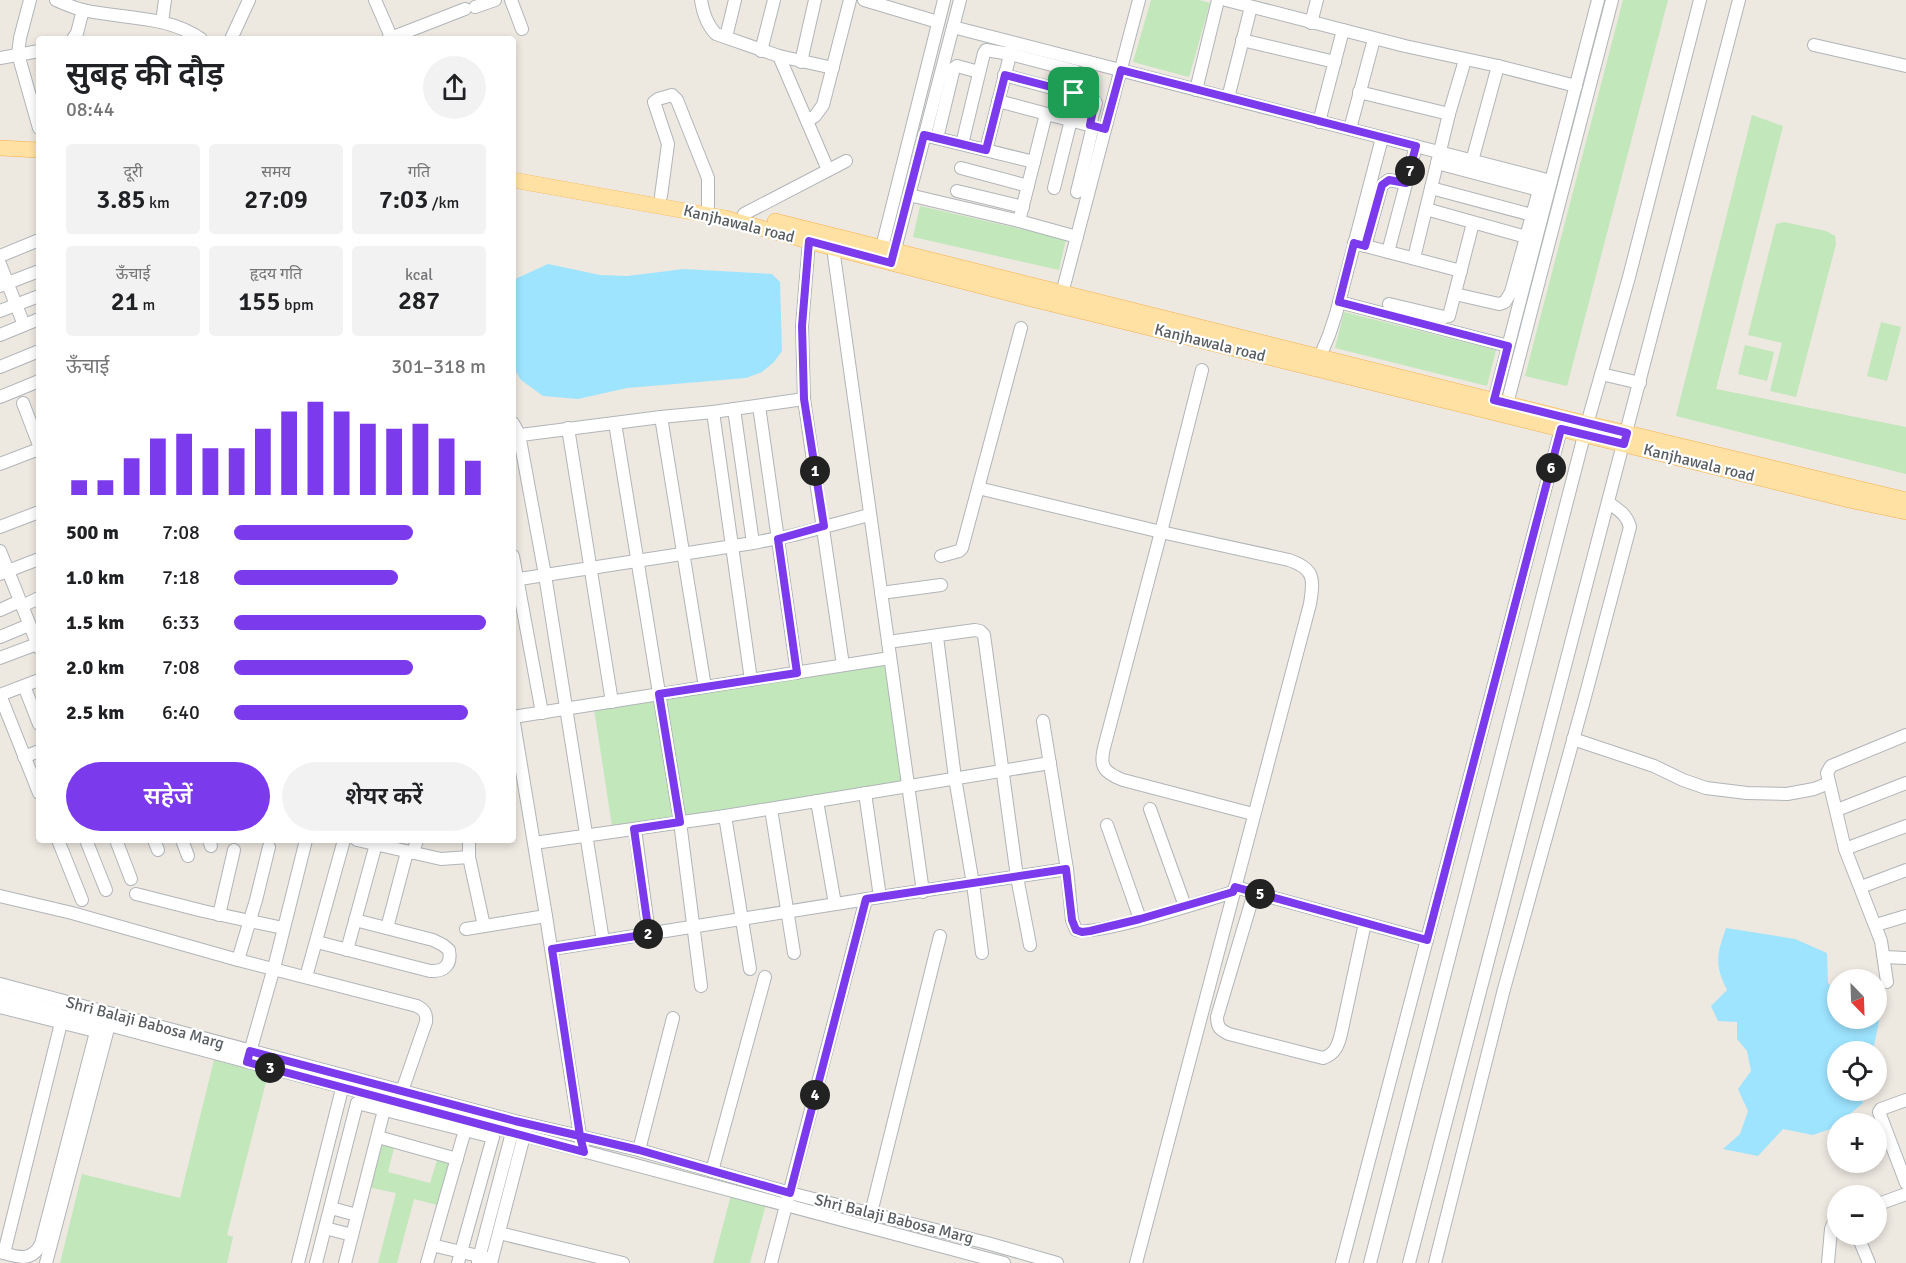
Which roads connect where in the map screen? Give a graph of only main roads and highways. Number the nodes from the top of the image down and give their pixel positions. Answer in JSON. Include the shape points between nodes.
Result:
{"nodes":[{"id":1,"x":0,"y":138,"type":"edge"},
{"id":2,"x":36,"y":140,"type":"edge"},
{"id":3,"x":0,"y":148,"type":"edge"},
{"id":4,"x":36,"y":150,"type":"edge"},
{"id":5,"x":516,"y":172,"type":"edge"},
{"id":6,"x":516,"y":181,"type":"edge"},
{"id":7,"x":886,"y":255,"type":"junction"},
{"id":8,"x":1317,"y":363,"type":"junction"},
{"id":9,"x":1586,"y":429,"type":"junction"},
{"id":10,"x":1626,"y":438,"type":"junction"},
{"id":11,"x":1906,"y":500,"type":"edge"},
{"id":12,"x":1906,"y":512,"type":"edge"}],
"edges":[{"from":1,"to":2,"type":"main road"},
{"from":3,"to":4,"type":"main road"},
{"from":5,"to":7,"type":"main road","name":"Kanjhawala road","via":[[744,214]]},
{"from":6,"to":7,"type":"main road","name":"Kanjhawala road","via":[[725,218],[833,248]]},
{"from":7,"to":8,"type":"main road","name":"Kanjhawala road"},
{"from":8,"to":9,"type":"main road","name":"Kanjhawala road","via":[[1501,402]]},
{"from":8,"to":9,"type":"main road","name":"Kanjhawala road","via":[[1561,429]]},
{"from":9,"to":10,"type":"main road","name":"Kanjhawala road"},
{"from":10,"to":11,"type":"main road","name":"Kanjhawala road"},
{"from":10,"to":12,"type":"main road","name":"Kanjhawala road"}]}
